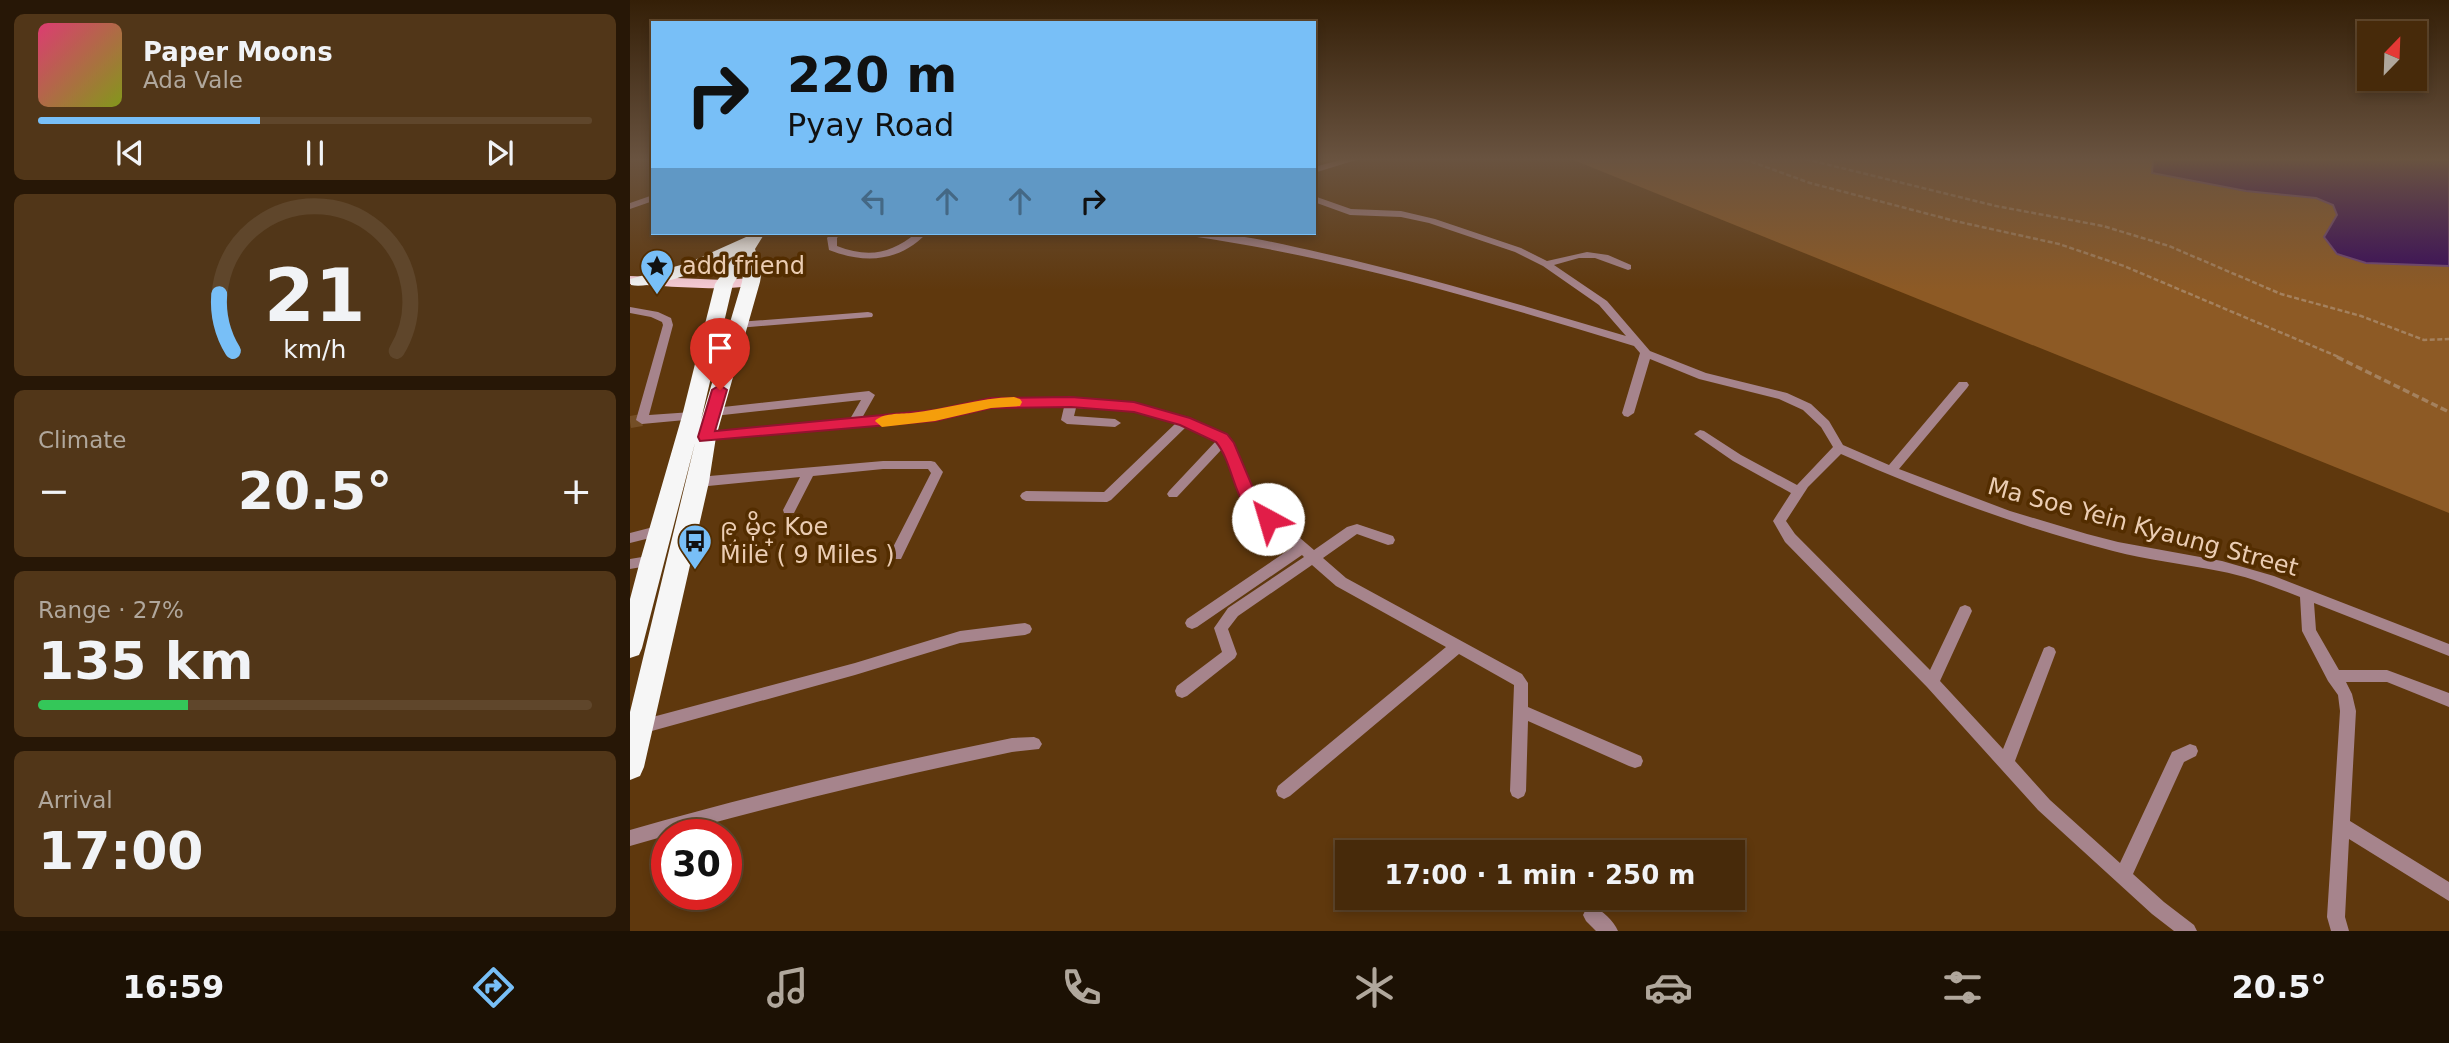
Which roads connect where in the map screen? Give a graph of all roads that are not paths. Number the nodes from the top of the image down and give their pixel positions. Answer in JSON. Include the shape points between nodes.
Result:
{"nodes":[{"id":1,"x":1324,"y":202,"type":"edge"},
{"id":2,"x":834,"y":235,"type":"edge"},
{"id":3,"x":920,"y":235,"type":"edge"},
{"id":4,"x":1207,"y":235,"type":"edge"},
{"id":5,"x":753,"y":239,"type":"edge"},
{"id":6,"x":1546,"y":264,"type":"junction"},
{"id":7,"x":1628,"y":267,"type":"dead end"},
{"id":8,"x":634,"y":280,"type":"edge"},
{"id":9,"x":751,"y":282,"type":"junction"},
{"id":10,"x":723,"y":284,"type":"junction"},
{"id":11,"x":630,"y":310,"type":"edge"},
{"id":12,"x":868,"y":315,"type":"dead end"},
{"id":13,"x":738,"y":325,"type":"junction"},
{"id":14,"x":1642,"y":348,"type":"junction"},
{"id":15,"x":1963,"y":385,"type":"dead end"},
{"id":16,"x":1071,"y":402,"type":"junction"},
{"id":17,"x":714,"y":412,"type":"junction"},
{"id":18,"x":1629,"y":413,"type":"dead end"},
{"id":19,"x":1185,"y":421,"type":"junction"},
{"id":20,"x":1115,"y":423,"type":"dead end"},
{"id":21,"x":852,"y":425,"type":"junction"},
{"id":22,"x":694,"y":430,"type":"junction"},
{"id":23,"x":1700,"y":434,"type":"dead end"},
{"id":24,"x":1224,"y":440,"type":"junction"},
{"id":25,"x":1839,"y":448,"type":"junction"},
{"id":26,"x":1891,"y":471,"type":"junction"},
{"id":27,"x":808,"y":473,"type":"junction"},
{"id":28,"x":698,"y":482,"type":"junction"},
{"id":29,"x":1799,"y":492,"type":"junction"},
{"id":30,"x":1173,"y":494,"type":"dead end"},
{"id":31,"x":1026,"y":496,"type":"dead end"},
{"id":32,"x":789,"y":510,"type":"dead end"},
{"id":33,"x":661,"y":530,"type":"junction"},
{"id":34,"x":630,"y":538,"type":"edge"},
{"id":35,"x":1388,"y":540,"type":"dead end"},
{"id":36,"x":1307,"y":552,"type":"junction"},
{"id":37,"x":678,"y":555,"type":"junction"},
{"id":38,"x":897,"y":555,"type":"dead end"},
{"id":39,"x":640,"y":562,"type":"edge"},
{"id":40,"x":2307,"y":594,"type":"junction"},
{"id":41,"x":1965,"y":611,"type":"dead end"},
{"id":42,"x":1192,"y":623,"type":"dead end"},
{"id":43,"x":1025,"y":629,"type":"dead end"},
{"id":44,"x":1457,"y":647,"type":"junction"},
{"id":45,"x":630,"y":648,"type":"edge"},
{"id":46,"x":2449,"y":650,"type":"edge"},
{"id":47,"x":2049,"y":652,"type":"dead end"},
{"id":48,"x":2333,"y":676,"type":"junction"},
{"id":49,"x":1932,"y":682,"type":"junction"},
{"id":50,"x":1182,"y":691,"type":"dead end"},
{"id":51,"x":2449,"y":700,"type":"edge"},
{"id":52,"x":1520,"y":711,"type":"junction"},
{"id":53,"x":635,"y":728,"type":"edge"},
{"id":54,"x":1034,"y":744,"type":"dead end"},
{"id":55,"x":2190,"y":751,"type":"dead end"},
{"id":56,"x":1635,"y":761,"type":"dead end"},
{"id":57,"x":2006,"y":763,"type":"junction"},
{"id":58,"x":630,"y":767,"type":"edge"},
{"id":59,"x":1284,"y":791,"type":"dead end"},
{"id":60,"x":1518,"y":791,"type":"dead end"},
{"id":61,"x":2341,"y":825,"type":"junction"},
{"id":62,"x":630,"y":838,"type":"edge"},
{"id":63,"x":2123,"y":876,"type":"junction"},
{"id":64,"x":2449,"y":892,"type":"edge"},
{"id":65,"x":1592,"y":915,"type":"dead end"},
{"id":66,"x":1609,"y":931,"type":"edge"},
{"id":67,"x":2188,"y":931,"type":"edge"},
{"id":68,"x":2340,"y":931,"type":"edge"}],
"edges":[{"from":1,"to":6,"type":"street","via":[[1350,212],[1401,214],[1454,227]]},
{"from":2,"to":3,"type":"street","via":[[832,248],[845,253],[891,254]]},
{"from":4,"to":14,"type":"street","via":[[1249,240],[1456,289]]},
{"from":5,"to":8,"type":"highway","via":[[687,271]]},
{"from":5,"to":9,"type":"highway"},
{"from":5,"to":10,"type":"highway"},
{"from":6,"to":7,"type":"street","via":[[1591,253]]},
{"from":6,"to":14,"type":"street","via":[[1603,303]]},
{"from":8,"to":10,"type":"main road"},
{"from":9,"to":10,"type":"main road"},
{"from":9,"to":13,"type":"highway"},
{"from":10,"to":22,"type":"highway"},
{"from":11,"to":22,"type":"street","via":[[654,314],[668,324],[642,421]]},
{"from":12,"to":13,"type":"street"},
{"from":13,"to":17,"type":"highway"},
{"from":14,"to":18,"type":"street"},
{"from":14,"to":25,"type":"street","via":[[1703,376],[1783,396],[1807,408],[1825,424]]},
{"from":15,"to":26,"type":"street"},
{"from":16,"to":19,"type":"street","via":[[1134,407]]},
{"from":16,"to":20,"type":"street","via":[[1067,419]]},
{"from":16,"to":21,"type":"street","via":[[991,403]]},
{"from":17,"to":21,"type":"street","via":[[869,395]]},
{"from":17,"to":22,"type":"highway"},
{"from":19,"to":24,"type":"street"},
{"from":19,"to":31,"type":"street","via":[[1107,497]]},
{"from":21,"to":22,"type":"street"},
{"from":22,"to":28,"type":"highway"},
{"from":22,"to":33,"type":"highway"},
{"from":23,"to":29,"type":"street"},
{"from":24,"to":30,"type":"street"},
{"from":24,"to":36,"type":"street","via":[[1252,504]]},
{"from":25,"to":26,"type":"street","name":"Ma Soe Yein Kyaung Street"},
{"from":25,"to":29,"type":"street"},
{"from":26,"to":40,"type":"street","name":"Ma Soe Yein Kyaung Street","via":[[2052,529],[2118,547],[2222,566]]},
{"from":27,"to":28,"type":"street"},
{"from":27,"to":32,"type":"street"},
{"from":27,"to":38,"type":"street","via":[[931,465],[937,472]]},
{"from":28,"to":37,"type":"highway"},
{"from":29,"to":49,"type":"street","via":[[1779,521],[1790,538]]},
{"from":33,"to":34,"type":"street"},
{"from":33,"to":39,"type":"highway"},
{"from":35,"to":36,"type":"street","via":[[1357,529]]},
{"from":36,"to":42,"type":"street"},
{"from":36,"to":44,"type":"street","via":[[1340,582]]},
{"from":36,"to":50,"type":"street","via":[[1233,612],[1221,628],[1230,654]]},
{"from":37,"to":39,"type":"street"},
{"from":37,"to":53,"type":"highway"},
{"from":39,"to":45,"type":"highway"},
{"from":40,"to":46,"type":"street","name":"Ma Soe Yein Kyaung Street"},
{"from":40,"to":48,"type":"street","via":[[2309,631]]},
{"from":41,"to":49,"type":"street"},
{"from":43,"to":53,"type":"street","via":[[960,637]]},
{"from":44,"to":52,"type":"street","via":[[1521,683]]},
{"from":44,"to":59,"type":"street"},
{"from":47,"to":57,"type":"street"},
{"from":48,"to":51,"type":"street","via":[[2387,676]]},
{"from":48,"to":61,"type":"street","via":[[2345,694],[2348,711]]},
{"from":49,"to":57,"type":"street"},
{"from":52,"to":56,"type":"street"},
{"from":52,"to":60,"type":"street"},
{"from":53,"to":58,"type":"highway"},
{"from":54,"to":62,"type":"street","via":[[879,771]]},
{"from":55,"to":63,"type":"street","via":[[2178,757]]},
{"from":57,"to":63,"type":"street","via":[[2044,805]]},
{"from":61,"to":64,"type":"street"},
{"from":61,"to":68,"type":"street","via":[[2336,917]]},
{"from":63,"to":67,"type":"street"},
{"from":65,"to":66,"type":"street"}]}
